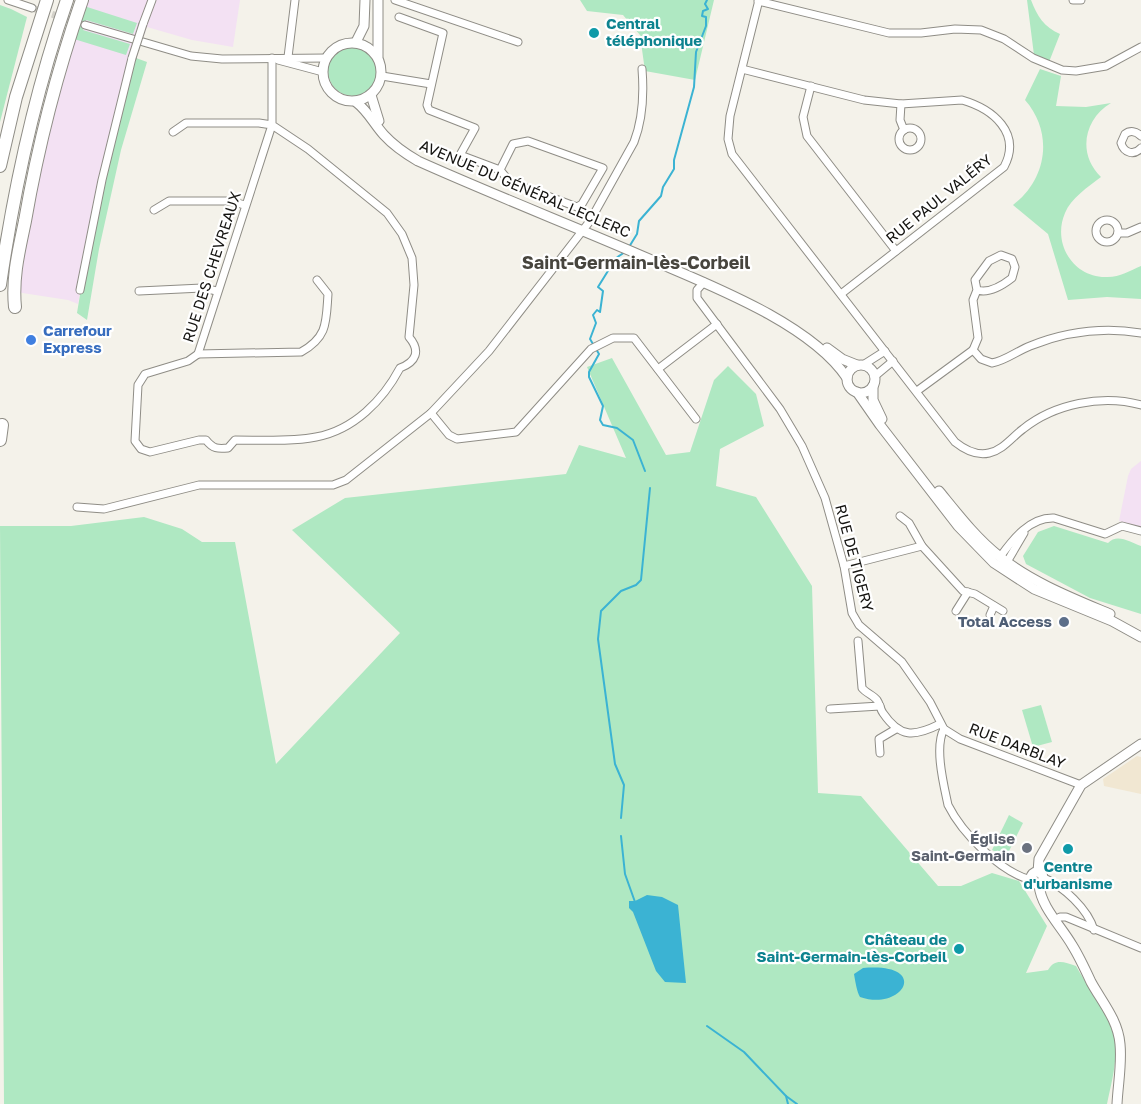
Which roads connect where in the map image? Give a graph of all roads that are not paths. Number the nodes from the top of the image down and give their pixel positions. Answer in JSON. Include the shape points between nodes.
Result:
{"nodes":[{"id":1,"x":8,"y":0,"type":"edge"},
{"id":2,"x":47,"y":0,"type":"edge"},
{"id":3,"x":67,"y":0,"type":"edge"},
{"id":4,"x":82,"y":0,"type":"edge"},
{"id":5,"x":152,"y":0,"type":"edge"},
{"id":6,"x":295,"y":0,"type":"edge"},
{"id":7,"x":365,"y":0,"type":"edge"},
{"id":8,"x":378,"y":0,"type":"edge"},
{"id":9,"x":395,"y":0,"type":"edge"},
{"id":10,"x":1073,"y":0,"type":"edge"},
{"id":11,"x":1081,"y":0,"type":"edge"},
{"id":12,"x":759,"y":1,"type":"edge"},
{"id":13,"x":32,"y":8,"type":"tunnel mouth"},
{"id":14,"x":399,"y":17,"type":"dead end"},
{"id":15,"x":85,"y":25,"type":"tunnel mouth"},
{"id":16,"x":356,"y":42,"type":"junction"},
{"id":17,"x":518,"y":42,"type":"dead end"},
{"id":18,"x":1141,"y":47,"type":"edge"},
{"id":19,"x":288,"y":57,"type":"junction"},
{"id":20,"x":378,"y":57,"type":"junction"},
{"id":21,"x":272,"y":58,"type":"junction"},
{"id":22,"x":326,"y":58,"type":"junction"},
{"id":23,"x":642,"y":69,"type":"dead end"},
{"id":24,"x":742,"y":69,"type":"junction"},
{"id":25,"x":323,"y":72,"type":"junction"},
{"id":26,"x":382,"y":76,"type":"junction"},
{"id":27,"x":431,"y":84,"type":"junction"},
{"id":28,"x":811,"y":86,"type":"junction"},
{"id":29,"x":370,"y":95,"type":"junction"},
{"id":30,"x":356,"y":102,"type":"junction"},
{"id":31,"x":901,"y":104,"type":"junction"},
{"id":32,"x":273,"y":125,"type":"junction"},
{"id":33,"x":904,"y":130,"type":"dead end"},
{"id":34,"x":173,"y":132,"type":"dead end"},
{"id":35,"x":1140,"y":133,"type":"edge"},
{"id":36,"x":1141,"y":148,"type":"edge"},
{"id":37,"x":0,"y":166,"type":"edge"},
{"id":38,"x":500,"y":170,"type":"junction"},
{"id":39,"x":245,"y":205,"type":"junction"},
{"id":40,"x":154,"y":210,"type":"dead end"},
{"id":41,"x":1141,"y":227,"type":"edge"},
{"id":42,"x":585,"y":229,"type":"junction"},
{"id":43,"x":1118,"y":233,"type":"dead end"},
{"id":44,"x":628,"y":247,"type":"junction"},
{"id":45,"x":896,"y":251,"type":"junction"},
{"id":46,"x":317,"y":280,"type":"dead end"},
{"id":47,"x":704,"y":282,"type":"junction"},
{"id":48,"x":0,"y":285,"type":"edge"},
{"id":49,"x":80,"y":290,"type":"dead end"},
{"id":50,"x":977,"y":290,"type":"junction"},
{"id":51,"x":139,"y":291,"type":"dead end"},
{"id":52,"x":217,"y":291,"type":"junction"},
{"id":53,"x":841,"y":294,"type":"junction"},
{"id":54,"x":15,"y":307,"type":"dead end"},
{"id":55,"x":717,"y":324,"type":"junction"},
{"id":56,"x":1141,"y":333,"type":"edge"},
{"id":57,"x":973,"y":350,"type":"junction"},
{"id":58,"x":885,"y":351,"type":"junction"},
{"id":59,"x":198,"y":354,"type":"junction"},
{"id":60,"x":893,"y":361,"type":"junction"},
{"id":61,"x":860,"y":365,"type":"junction"},
{"id":62,"x":658,"y":369,"type":"junction"},
{"id":63,"x":847,"y":378,"type":"junction"},
{"id":64,"x":874,"y":381,"type":"junction"},
{"id":65,"x":916,"y":391,"type":"junction"},
{"id":66,"x":857,"y":392,"type":"junction"},
{"id":67,"x":1141,"y":405,"type":"edge"},
{"id":68,"x":431,"y":413,"type":"junction"},
{"id":69,"x":696,"y":419,"type":"dead end"},
{"id":70,"x":2,"y":425,"type":"dead end"},
{"id":71,"x":0,"y":440,"type":"edge"},
{"id":72,"x":77,"y":507,"type":"dead end"},
{"id":73,"x":900,"y":516,"type":"dead end"},
{"id":74,"x":1141,"y":531,"type":"edge"},
{"id":75,"x":1015,"y":544,"type":"junction"},
{"id":76,"x":922,"y":546,"type":"junction"},
{"id":77,"x":1003,"y":562,"type":"junction"},
{"id":78,"x":844,"y":566,"type":"junction"},
{"id":79,"x":968,"y":592,"type":"junction"},
{"id":80,"x":1050,"y":597,"type":"junction"},
{"id":81,"x":994,"y":606,"type":"junction"},
{"id":82,"x":957,"y":611,"type":"dead end"},
{"id":83,"x":1003,"y":611,"type":"dead end"},
{"id":84,"x":990,"y":615,"type":"dead end"},
{"id":85,"x":1115,"y":616,"type":"junction"},
{"id":86,"x":1141,"y":630,"type":"edge"},
{"id":87,"x":1141,"y":638,"type":"edge"},
{"id":88,"x":858,"y":641,"type":"dead end"},
{"id":89,"x":880,"y":706,"type":"junction"},
{"id":90,"x":830,"y":709,"type":"dead end"},
{"id":91,"x":942,"y":727,"type":"junction"},
{"id":92,"x":896,"y":729,"type":"junction"},
{"id":93,"x":1141,"y":742,"type":"edge"},
{"id":94,"x":880,"y":753,"type":"dead end"},
{"id":95,"x":1085,"y":782,"type":"junction"},
{"id":96,"x":1038,"y":878,"type":"junction"},
{"id":97,"x":1055,"y":920,"type":"junction"},
{"id":98,"x":1094,"y":930,"type":"junction"},
{"id":99,"x":1141,"y":948,"type":"edge"},
{"id":100,"x":1117,"y":1104,"type":"edge"}],
"edges":[{"from":1,"to":13,"type":"street"},
{"from":2,"to":37,"type":"highway","via":[[16,97]]},
{"from":3,"to":48,"type":"highway","via":[[37,98]]},
{"from":4,"to":54,"type":"highway","via":[[32,180],[14,280]]},
{"from":5,"to":49,"type":"street","bridge":true,"via":[[132,58]]},
{"from":6,"to":19,"type":"street"},
{"from":7,"to":16,"type":"main road","via":[[364,26]]},
{"from":8,"to":20,"type":"main road"},
{"from":9,"to":17,"type":"street"},
{"from":10,"to":11,"type":"street"},
{"from":12,"to":18,"type":"street","via":[[889,33],[981,30],[1062,70],[1106,66]]},
{"from":12,"to":24,"type":"street"},
{"from":14,"to":27,"type":"street","via":[[443,33]]},
{"from":15,"to":21,"type":"street","via":[[191,56]]},
{"from":16,"to":20,"type":"main road"},
{"from":16,"to":22,"type":"main road","via":[[344,43]]},
{"from":19,"to":21,"type":"street"},
{"from":19,"to":22,"type":"street"},
{"from":20,"to":26,"type":"main road"},
{"from":21,"to":25,"type":"street"},
{"from":21,"to":32,"type":"street","name":"RUE DES CHEVREAUX"},
{"from":22,"to":25,"type":"main road"},
{"from":23,"to":42,"type":"street","via":[[644,92],[638,132]]},
{"from":24,"to":28,"type":"street","name":"RUE PAUL VALÉRY"},
{"from":24,"to":53,"type":"street","via":[[728,127],[732,154]]},
{"from":25,"to":30,"type":"main road","via":[[324,81],[336,96]]},
{"from":26,"to":27,"type":"street"},
{"from":26,"to":29,"type":"main road"},
{"from":27,"to":38,"type":"street","via":[[429,110],[475,128],[460,155]]},
{"from":28,"to":31,"type":"street","name":"RUE PAUL VALÉRY","via":[[864,100]]},
{"from":28,"to":45,"type":"street","via":[[803,117],[807,136]]},
{"from":29,"to":30,"type":"main road"},
{"from":29,"to":42,"type":"main road","name":"AVENUE DU GÉNÉRAL LECLERC","via":[[377,118],[387,131],[420,158]]},
{"from":30,"to":42,"type":"main road","name":"AVENUE DU GÉNÉRAL LECLERC","via":[[397,148],[418,161]]},
{"from":31,"to":33,"type":"street"},
{"from":31,"to":45,"type":"street","name":"RUE PAUL VALÉRY","via":[[955,99],[970,102],[1000,122],[1011,145],[1004,167]]},
{"from":32,"to":34,"type":"street","via":[[186,123]]},
{"from":32,"to":39,"type":"street","name":"RUE DES CHEVREAUX"},
{"from":32,"to":59,"type":"street","name":"RUE DES CHEVREAUX","via":[[387,213],[402,234],[412,258],[414,285],[409,337],[416,356],[400,368],[371,409],[345,426],[316,437],[236,440],[228,448],[218,449],[206,440],[150,452],[141,449],[135,441],[141,378]]},
{"from":35,"to":36,"type":"street","via":[[1127,132],[1121,143],[1128,152]]},
{"from":38,"to":38,"type":"street","via":[[513,144],[528,141],[603,168],[577,207],[510,182]]},
{"from":39,"to":40,"type":"street","via":[[229,201],[169,201]]},
{"from":39,"to":52,"type":"street","name":"RUE DES CHEVREAUX"},
{"from":41,"to":43,"type":"street"},
{"from":42,"to":44,"type":"main road","name":"AVENUE DU GÉNÉRAL LECLERC"},
{"from":42,"to":68,"type":"street","via":[[489,351]]},
{"from":44,"to":47,"type":"main road","name":"AVENUE DU GÉNÉRAL LECLERC"},
{"from":44,"to":61,"type":"main road","name":"AVENUE DU GÉNÉRAL LECLERC","via":[[768,307],[843,359]]},
{"from":45,"to":53,"type":"street","name":"RUE PAUL VALÉRY"},
{"from":46,"to":59,"type":"street","via":[[328,294],[326,326],[312,346],[301,352]]},
{"from":47,"to":55,"type":"street","name":"RUE DE TIGERY","via":[[697,290],[697,298]]},
{"from":47,"to":63,"type":"main road","name":"AVENUE DU GÉNÉRAL LECLERC","via":[[790,327],[838,364]]},
{"from":50,"to":50,"type":"street","via":[[995,288],[1012,278],[1012,259],[1001,255],[989,261],[975,280]]},
{"from":50,"to":57,"type":"street","via":[[973,300],[977,341]]},
{"from":51,"to":52,"type":"street"},
{"from":52,"to":59,"type":"street","name":"RUE DES CHEVREAUX"},
{"from":53,"to":58,"type":"street"},
{"from":55,"to":62,"type":"street"},
{"from":55,"to":78,"type":"street","name":"RUE DE TIGERY","via":[[780,409],[802,446],[825,498]]},
{"from":56,"to":57,"type":"street","via":[[1071,334],[1033,344],[992,363]]},
{"from":57,"to":65,"type":"street"},
{"from":58,"to":60,"type":"street"},
{"from":58,"to":61,"type":"street"},
{"from":60,"to":64,"type":"street"},
{"from":60,"to":65,"type":"street"},
{"from":61,"to":63,"type":"main road","via":[[850,370]]},
{"from":61,"to":64,"type":"main road","name":"AVENUE DU GÉNÉRAL LECLERC","via":[[871,369]]},
{"from":62,"to":68,"type":"street","via":[[634,338],[613,338],[591,349],[516,432],[457,439]]},
{"from":62,"to":69,"type":"street"},
{"from":63,"to":66,"type":"main road","name":"AVENUE DU GÉNÉRAL LECLERC","via":[[849,387]]},
{"from":64,"to":66,"type":"main road","via":[[867,391]]},
{"from":64,"to":77,"type":"main road","name":"AVENUE DU GÉNÉRAL LECLERC","via":[[873,400],[885,423],[953,509]]},
{"from":65,"to":67,"type":"street","via":[[956,442],[981,454],[999,449],[1035,421],[1071,406],[1116,400]]},
{"from":66,"to":77,"type":"main road","name":"AVENUE DU GÉNÉRAL LECLERC","via":[[977,548]]},
{"from":68,"to":72,"type":"street","via":[[346,480],[333,484],[198,485],[104,509]]},
{"from":70,"to":71,"type":"highway"},
{"from":73,"to":76,"type":"street","via":[[909,523]]},
{"from":74,"to":75,"type":"street","via":[[1122,526],[1105,534],[1050,518],[1032,523]]},
{"from":75,"to":77,"type":"street"},
{"from":75,"to":77,"type":"street","via":[[1014,558]]},
{"from":76,"to":78,"type":"street"},
{"from":76,"to":79,"type":"street"},
{"from":77,"to":80,"type":"main road","name":"AVENUE DU GÉNÉRAL LECLERC"},
{"from":77,"to":85,"type":"main road","name":"AVENUE DU GÉNÉRAL LECLERC"},
{"from":78,"to":91,"type":"street","name":"RUE DE TIGERY","via":[[852,613],[859,625],[902,662]]},
{"from":79,"to":81,"type":"street"},
{"from":79,"to":82,"type":"street"},
{"from":80,"to":85,"type":"main road","name":"AVENUE DU GÉNÉRAL LECLERC"},
{"from":80,"to":87,"type":"main road","name":"AVENUE DU GÉNÉRAL LECLERC","via":[[1112,621]]},
{"from":81,"to":83,"type":"street"},
{"from":81,"to":84,"type":"street"},
{"from":85,"to":86,"type":"main road","name":"AVENUE DU GÉNÉRAL LECLERC"},
{"from":88,"to":89,"type":"street","via":[[862,688]]},
{"from":89,"to":90,"type":"street"},
{"from":89,"to":92,"type":"street"},
{"from":91,"to":92,"type":"street","via":[[907,733]]},
{"from":91,"to":95,"type":"street","name":"RUE DARBLAY","via":[[960,740]]},
{"from":91,"to":96,"type":"street","via":[[939,746],[952,813],[998,864],[1006,870]]},
{"from":92,"to":94,"type":"street","via":[[879,739]]},
{"from":93,"to":95,"type":"main road"},
{"from":95,"to":96,"type":"main road","via":[[1039,859]]},
{"from":96,"to":97,"type":"main road","via":[[1040,893]]},
{"from":96,"to":98,"type":"street","via":[[1071,897],[1092,921]]},
{"from":97,"to":98,"type":"street","via":[[1066,917]]},
{"from":97,"to":100,"type":"main road","via":[[1117,1030],[1121,1055]]},
{"from":98,"to":99,"type":"street"}]}
